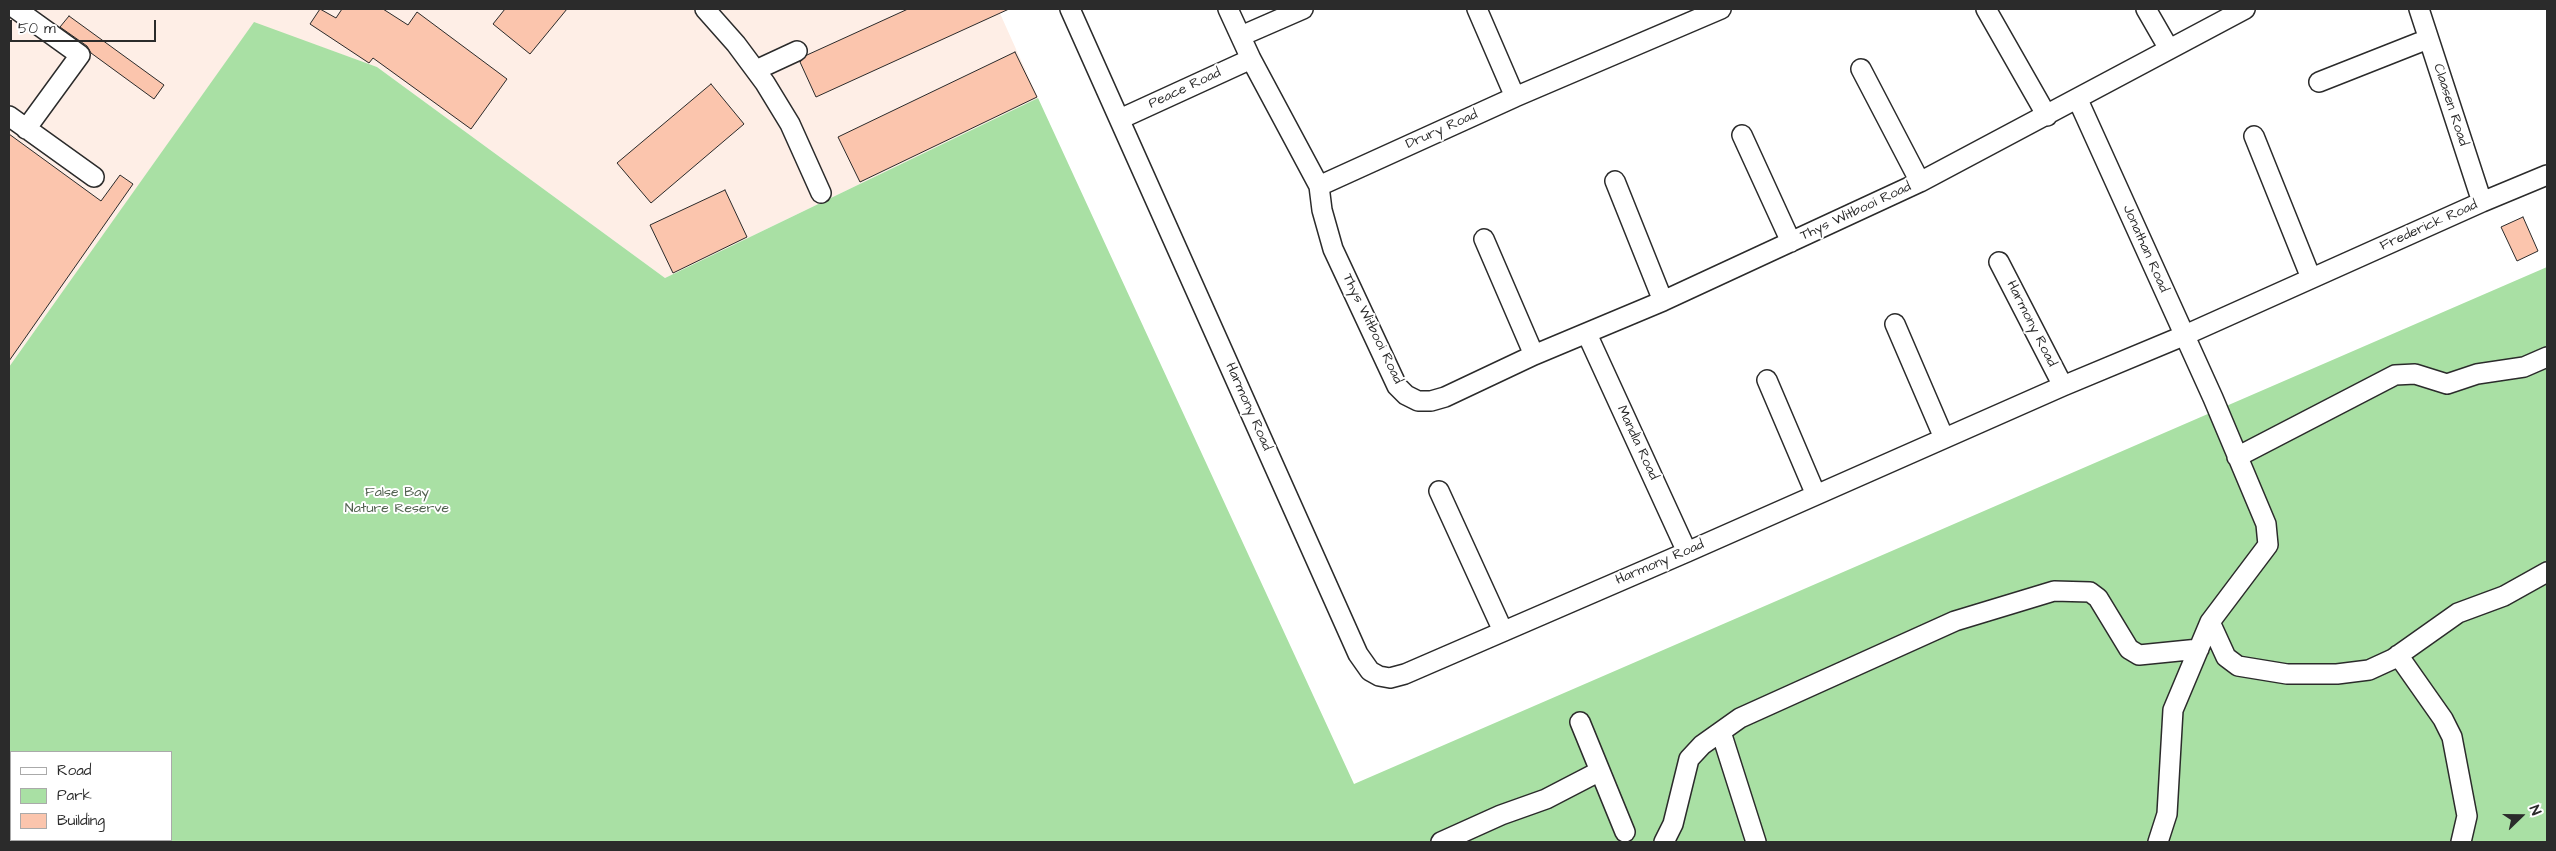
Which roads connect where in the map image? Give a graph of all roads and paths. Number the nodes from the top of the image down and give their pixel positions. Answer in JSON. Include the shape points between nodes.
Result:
{"nodes":[{"id":1,"x":15,"y":9,"type":"edge"},
{"id":2,"x":704,"y":9,"type":"edge"},
{"id":3,"x":1070,"y":9,"type":"edge"},
{"id":4,"x":1228,"y":9,"type":"edge"},
{"id":5,"x":1303,"y":9,"type":"edge"},
{"id":6,"x":1477,"y":9,"type":"edge"},
{"id":7,"x":1721,"y":9,"type":"edge"},
{"id":8,"x":1986,"y":9,"type":"edge"},
{"id":9,"x":2146,"y":9,"type":"edge"},
{"id":10,"x":2245,"y":9,"type":"edge"},
{"id":11,"x":2419,"y":9,"type":"edge"},
{"id":12,"x":9,"y":17,"type":"edge"},
{"id":13,"x":1241,"y":36,"type":"junction"},
{"id":14,"x":2428,"y":39,"type":"junction"},
{"id":15,"x":2170,"y":49,"type":"junction"},
{"id":16,"x":798,"y":51,"type":"dead end"},
{"id":17,"x":1251,"y":59,"type":"junction"},
{"id":18,"x":1861,"y":69,"type":"dead end"},
{"id":19,"x":756,"y":70,"type":"junction"},
{"id":20,"x":2319,"y":82,"type":"dead end"},
{"id":21,"x":1514,"y":97,"type":"junction"},
{"id":22,"x":2078,"y":100,"type":"junction"},
{"id":23,"x":9,"y":116,"type":"edge"},
{"id":24,"x":2047,"y":116,"type":"junction"},
{"id":25,"x":1120,"y":119,"type":"junction"},
{"id":26,"x":26,"y":129,"type":"junction"},
{"id":27,"x":1742,"y":135,"type":"dead end"},
{"id":28,"x":2254,"y":136,"type":"dead end"},
{"id":29,"x":2547,"y":175,"type":"edge"},
{"id":30,"x":94,"y":177,"type":"dead end"},
{"id":31,"x":1615,"y":181,"type":"dead end"},
{"id":32,"x":1920,"y":182,"type":"junction"},
{"id":33,"x":1318,"y":186,"type":"junction"},
{"id":34,"x":821,"y":193,"type":"dead end"},
{"id":35,"x":2482,"y":202,"type":"junction"},
{"id":36,"x":1484,"y":239,"type":"dead end"},
{"id":37,"x":1791,"y":242,"type":"junction"},
{"id":38,"x":1999,"y":262,"type":"dead end"},
{"id":39,"x":2311,"y":278,"type":"junction"},
{"id":40,"x":1663,"y":301,"type":"junction"},
{"id":41,"x":1896,"y":324,"type":"dead end"},
{"id":42,"x":1587,"y":334,"type":"junction"},
{"id":43,"x":2184,"y":336,"type":"junction"},
{"id":44,"x":1534,"y":356,"type":"junction"},
{"id":45,"x":2547,"y":358,"type":"edge"},
{"id":46,"x":1767,"y":380,"type":"dead end"},
{"id":47,"x":2063,"y":386,"type":"junction"},
{"id":48,"x":1944,"y":438,"type":"junction"},
{"id":49,"x":2237,"y":457,"type":"junction"},
{"id":50,"x":1439,"y":491,"type":"dead end"},
{"id":51,"x":1816,"y":495,"type":"junction"},
{"id":52,"x":1687,"y":552,"type":"junction"},
{"id":53,"x":2547,"y":572,"type":"edge"},
{"id":54,"x":2210,"y":622,"type":"junction"},
{"id":55,"x":1503,"y":630,"type":"junction"},
{"id":56,"x":2199,"y":649,"type":"junction"},
{"id":57,"x":2398,"y":655,"type":"junction"},
{"id":58,"x":1580,"y":722,"type":"dead end"},
{"id":59,"x":1721,"y":732,"type":"junction"},
{"id":60,"x":1600,"y":771,"type":"junction"},
{"id":61,"x":1624,"y":832,"type":"dead end"},
{"id":62,"x":1440,"y":842,"type":"edge"},
{"id":63,"x":1664,"y":842,"type":"edge"},
{"id":64,"x":1756,"y":842,"type":"edge"},
{"id":65,"x":2158,"y":842,"type":"edge"},
{"id":66,"x":2461,"y":842,"type":"edge"}],
"edges":[{"from":1,"to":12,"type":"street"},
{"from":1,"to":26,"type":"street","via":[[80,55]]},
{"from":2,"to":19,"type":"street"},
{"from":3,"to":25,"type":"street","name":"Harmony Road"},
{"from":4,"to":13,"type":"street"},
{"from":5,"to":13,"type":"street"},
{"from":6,"to":21,"type":"street"},
{"from":7,"to":21,"type":"street","name":"Drury Road"},
{"from":8,"to":24,"type":"street"},
{"from":9,"to":15,"type":"street"},
{"from":10,"to":15,"type":"street","name":"Thys Witbooi Road"},
{"from":11,"to":14,"type":"street","name":"Claasen Road"},
{"from":13,"to":17,"type":"street"},
{"from":14,"to":20,"type":"street"},
{"from":14,"to":35,"type":"street","name":"Claasen Road"},
{"from":15,"to":22,"type":"street","name":"Thys Witbooi Road"},
{"from":16,"to":19,"type":"street"},
{"from":17,"to":25,"type":"street","name":"Peace Road"},
{"from":17,"to":33,"type":"street"},
{"from":18,"to":32,"type":"street","name":"Thys Witbooi Road"},
{"from":19,"to":34,"type":"street","via":[[790,124]]},
{"from":21,"to":33,"type":"street","name":"Drury Road"},
{"from":22,"to":24,"type":"street","name":"Thys Witbooi Road"},
{"from":22,"to":43,"type":"street","name":"Jonathan Road"},
{"from":23,"to":26,"type":"street"},
{"from":24,"to":32,"type":"street","name":"Thys Witbooi Road"},
{"from":25,"to":55,"type":"street","name":"Harmony Road","via":[[1362,663],[1379,676],[1390,678]]},
{"from":26,"to":30,"type":"street"},
{"from":27,"to":37,"type":"street","name":"Thys Witbooi Road"},
{"from":28,"to":39,"type":"street"},
{"from":29,"to":35,"type":"street","name":"Frederick Road"},
{"from":31,"to":40,"type":"street"},
{"from":32,"to":37,"type":"street","name":"Thys Witbooi Road"},
{"from":33,"to":44,"type":"street","name":"Thys Witbooi Road","via":[[1333,249],[1397,386],[1406,395],[1418,401],[1445,397]]},
{"from":35,"to":39,"type":"street","name":"Frederick Road"},
{"from":36,"to":44,"type":"street"},
{"from":37,"to":40,"type":"street","name":"Thys Witbooi Road"},
{"from":38,"to":47,"type":"street","name":"Harmony Road"},
{"from":39,"to":43,"type":"street","name":"Frederick Road"},
{"from":40,"to":42,"type":"street","name":"Thys Witbooi Road"},
{"from":41,"to":48,"type":"street"},
{"from":42,"to":44,"type":"street","name":"Thys Witbooi Road"},
{"from":42,"to":52,"type":"street","name":"Mandla Road"},
{"from":43,"to":47,"type":"street","name":"Harmony Road"},
{"from":43,"to":49,"type":"street","name":"Jonathan Road"},
{"from":45,"to":49,"type":"street","via":[[2524,367],[2477,374],[2447,384],[2415,374],[2395,375]]},
{"from":46,"to":51,"type":"street"},
{"from":47,"to":48,"type":"street","name":"Harmony Road"},
{"from":48,"to":51,"type":"street","name":"Harmony Road"},
{"from":49,"to":54,"type":"street","name":"Jonathan Road","via":[[2266,524],[2268,545]]},
{"from":50,"to":55,"type":"street"},
{"from":51,"to":52,"type":"street","name":"Harmony Road"},
{"from":52,"to":55,"type":"street","name":"Harmony Road"},
{"from":53,"to":57,"type":"street","via":[[2504,596],[2458,613]]},
{"from":54,"to":56,"type":"street","name":"Jonathan Road"},
{"from":54,"to":57,"type":"street","via":[[2226,657],[2238,666],[2256,670],[2337,674],[2368,670]]},
{"from":56,"to":59,"type":"street","via":[[2139,655],[2129,650],[2098,598],[2090,592],[2054,591],[1955,620],[1740,718]]},
{"from":56,"to":65,"type":"street","name":"Jonathan Road","via":[[2173,710],[2167,814]]},
{"from":57,"to":66,"type":"street","via":[[2452,737],[2467,816]]},
{"from":58,"to":60,"type":"street"},
{"from":59,"to":63,"type":"street","via":[[1689,759],[1673,824]]},
{"from":59,"to":64,"type":"street"},
{"from":60,"to":61,"type":"street"},
{"from":60,"to":62,"type":"street","via":[[1546,799]]}]}
